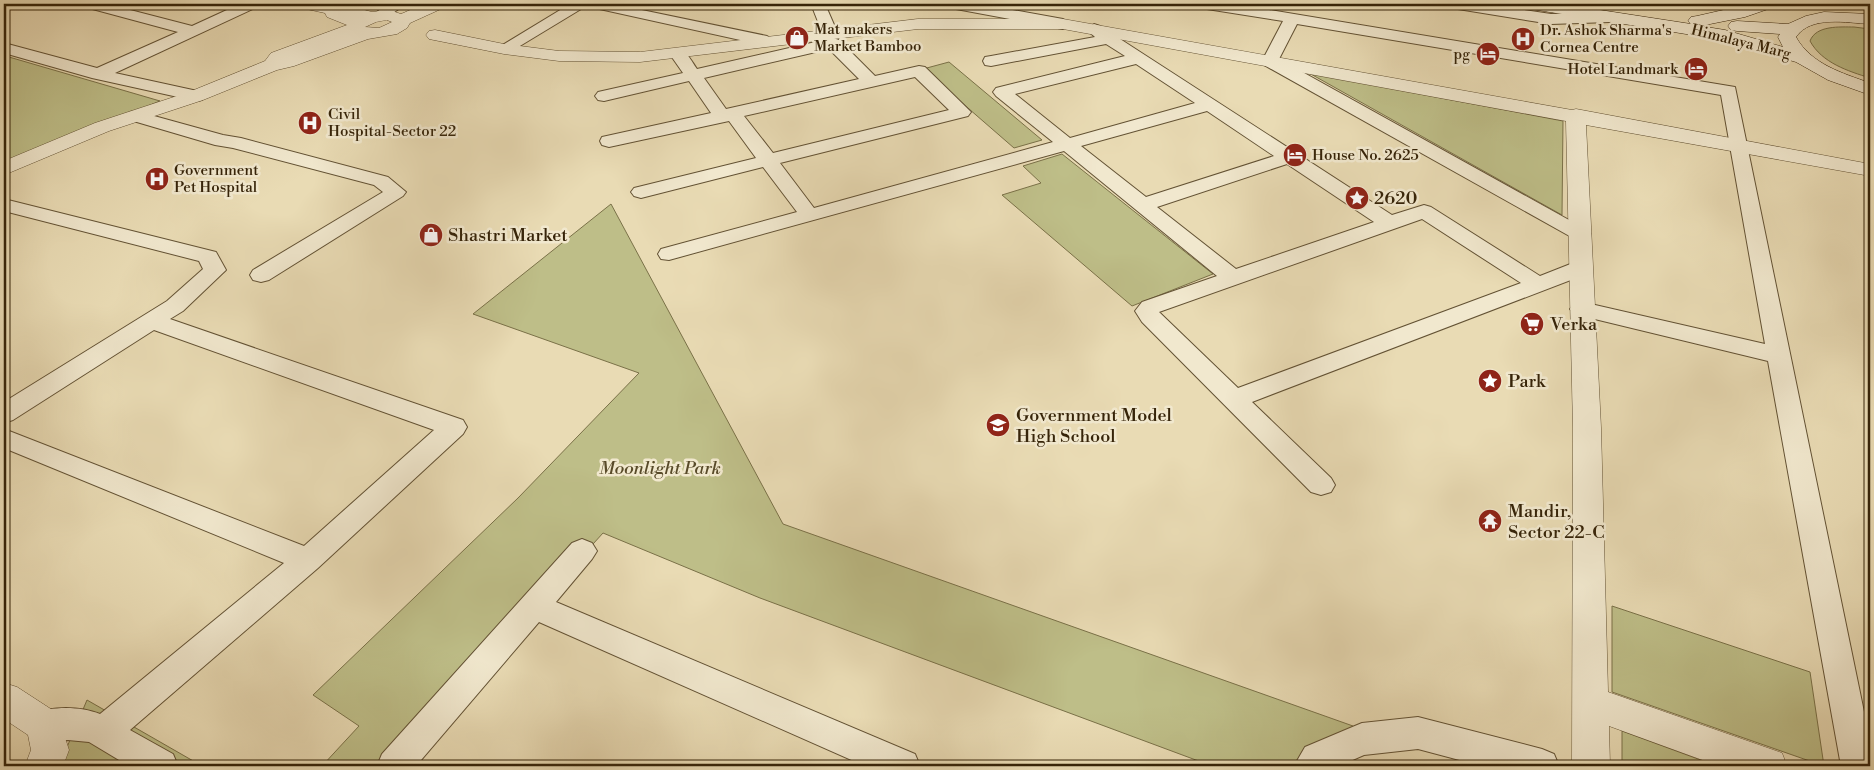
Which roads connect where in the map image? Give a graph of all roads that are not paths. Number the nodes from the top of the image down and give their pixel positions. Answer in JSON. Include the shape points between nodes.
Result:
{"nodes":[{"id":1,"x":90,"y":4,"type":"edge"},
{"id":2,"x":252,"y":4,"type":"edge"},
{"id":3,"x":308,"y":4,"type":"edge"},
{"id":4,"x":415,"y":4,"type":"edge"},
{"id":5,"x":437,"y":4,"type":"edge"},
{"id":6,"x":580,"y":4,"type":"edge"},
{"id":7,"x":592,"y":4,"type":"edge"},
{"id":8,"x":818,"y":4,"type":"edge"},
{"id":9,"x":956,"y":4,"type":"edge"},
{"id":10,"x":1207,"y":4,"type":"edge"},
{"id":11,"x":1458,"y":4,"type":"edge"},
{"id":12,"x":1531,"y":4,"type":"edge"},
{"id":13,"x":1588,"y":4,"type":"edge"},
{"id":14,"x":1765,"y":4,"type":"edge"},
{"id":15,"x":1847,"y":11,"type":"edge"},
{"id":16,"x":1610,"y":17,"type":"junction"},
{"id":17,"x":1292,"y":18,"type":"junction"},
{"id":18,"x":1870,"y":19,"type":"edge"},
{"id":19,"x":381,"y":21,"type":"edge"},
{"id":20,"x":1063,"y":24,"type":"junction"},
{"id":21,"x":1698,"y":26,"type":"junction"},
{"id":22,"x":1790,"y":29,"type":"junction"},
{"id":23,"x":194,"y":31,"type":"junction"},
{"id":24,"x":830,"y":34,"type":"junction"},
{"id":25,"x":1101,"y":34,"type":"junction"},
{"id":26,"x":767,"y":41,"type":"junction"},
{"id":27,"x":4,"y":48,"type":"edge"},
{"id":28,"x":504,"y":50,"type":"junction"},
{"id":29,"x":677,"y":53,"type":"junction"},
{"id":30,"x":1138,"y":58,"type":"junction"},
{"id":31,"x":1802,"y":58,"type":"junction"},
{"id":32,"x":1270,"y":60,"type":"junction"},
{"id":33,"x":991,"y":61,"type":"dead end"},
{"id":34,"x":98,"y":74,"type":"junction"},
{"id":35,"x":694,"y":76,"type":"junction"},
{"id":36,"x":871,"y":82,"type":"junction"},
{"id":37,"x":1870,"y":89,"type":"edge"},
{"id":38,"x":196,"y":96,"type":"junction"},
{"id":39,"x":604,"y":96,"type":"dead end"},
{"id":40,"x":1209,"y":105,"type":"junction"},
{"id":41,"x":1870,"y":107,"type":"edge"},
{"id":42,"x":728,"y":115,"type":"junction"},
{"id":43,"x":1576,"y":115,"type":"junction"},
{"id":44,"x":136,"y":116,"type":"junction"},
{"id":45,"x":609,"y":141,"type":"dead end"},
{"id":46,"x":1066,"y":144,"type":"junction"},
{"id":47,"x":1738,"y":145,"type":"junction"},
{"id":48,"x":1289,"y":157,"type":"junction"},
{"id":49,"x":768,"y":161,"type":"junction"},
{"id":50,"x":4,"y":169,"type":"edge"},
{"id":51,"x":1870,"y":170,"type":"edge"},
{"id":52,"x":641,"y":192,"type":"dead end"},
{"id":53,"x":4,"y":205,"type":"edge"},
{"id":54,"x":1142,"y":206,"type":"junction"},
{"id":55,"x":809,"y":215,"type":"junction"},
{"id":56,"x":1390,"y":223,"type":"junction"},
{"id":57,"x":1580,"y":234,"type":"junction"},
{"id":58,"x":669,"y":254,"type":"dead end"},
{"id":59,"x":1581,"y":268,"type":"junction"},
{"id":60,"x":261,"y":275,"type":"dead end"},
{"id":61,"x":1233,"y":278,"type":"junction"},
{"id":62,"x":1538,"y":284,"type":"junction"},
{"id":63,"x":1582,"y":309,"type":"junction"},
{"id":64,"x":152,"y":321,"type":"junction"},
{"id":65,"x":1778,"y":355,"type":"junction"},
{"id":66,"x":1235,"y":399,"type":"junction"},
{"id":67,"x":4,"y":414,"type":"edge"},
{"id":68,"x":4,"y":438,"type":"edge"},
{"id":69,"x":1321,"y":485,"type":"dead end"},
{"id":70,"x":582,"y":551,"type":"dead end"},
{"id":71,"x":308,"y":560,"type":"junction"},
{"id":72,"x":534,"y":606,"type":"junction"},
{"id":73,"x":4,"y":699,"type":"edge"},
{"id":74,"x":1590,"y":702,"type":"junction"},
{"id":75,"x":44,"y":725,"type":"junction"},
{"id":76,"x":104,"y":732,"type":"junction"},
{"id":77,"x":855,"y":757,"type":"edge"},
{"id":78,"x":44,"y":766,"type":"edge"},
{"id":79,"x":161,"y":766,"type":"edge"},
{"id":80,"x":394,"y":766,"type":"edge"},
{"id":81,"x":903,"y":766,"type":"edge"},
{"id":82,"x":1311,"y":766,"type":"edge"},
{"id":83,"x":1542,"y":766,"type":"edge"},
{"id":84,"x":1591,"y":766,"type":"edge"},
{"id":85,"x":1768,"y":766,"type":"edge"},
{"id":86,"x":1858,"y":766,"type":"edge"}],
"edges":[{"from":1,"to":23,"type":"street"},
{"from":2,"to":23,"type":"street"},
{"from":3,"to":19,"type":"street","via":[[333,10],[342,8]]},
{"from":4,"to":19,"type":"street"},
{"from":5,"to":19,"type":"street"},
{"from":6,"to":28,"type":"street"},
{"from":7,"to":26,"type":"street"},
{"from":8,"to":24,"type":"street"},
{"from":9,"to":20,"type":"street"},
{"from":10,"to":17,"type":"street"},
{"from":11,"to":16,"type":"street","via":[[1551,19]]},
{"from":12,"to":16,"type":"street","name":"Himalaya Marg"},
{"from":13,"to":21,"type":"street","name":"Himalaya Marg"},
{"from":14,"to":21,"type":"street"},
{"from":15,"to":18,"type":"street"},
{"from":15,"to":22,"type":"street","via":[[1801,22]]},
{"from":16,"to":21,"type":"street","name":"Himalaya Marg"},
{"from":17,"to":32,"type":"street"},
{"from":17,"to":47,"type":"street","via":[[1729,91]]},
{"from":19,"to":28,"type":"street"},
{"from":19,"to":38,"type":"street","via":[[288,62],[272,65]]},
{"from":20,"to":24,"type":"street","via":[[918,24]]},
{"from":20,"to":25,"type":"street"},
{"from":21,"to":22,"type":"street","name":"Himalaya Marg"},
{"from":21,"to":31,"type":"street","name":"Himalaya Marg"},
{"from":21,"to":41,"type":"street"},
{"from":22,"to":31,"type":"street","via":[[1787,37],[1791,47]]},
{"from":23,"to":34,"type":"street"},
{"from":24,"to":26,"type":"street"},
{"from":25,"to":30,"type":"street"},
{"from":25,"to":32,"type":"street"},
{"from":25,"to":33,"type":"street"},
{"from":26,"to":29,"type":"street"},
{"from":27,"to":34,"type":"street"},
{"from":28,"to":29,"type":"street","via":[[559,56],[640,57]]},
{"from":29,"to":35,"type":"street"},
{"from":30,"to":40,"type":"street"},
{"from":30,"to":46,"type":"street","via":[[1002,92]]},
{"from":31,"to":37,"type":"street","via":[[1821,70]]},
{"from":32,"to":43,"type":"street"},
{"from":32,"to":57,"type":"street"},
{"from":34,"to":38,"type":"street"},
{"from":35,"to":36,"type":"street","via":[[833,43]]},
{"from":35,"to":39,"type":"street"},
{"from":35,"to":42,"type":"street"},
{"from":36,"to":42,"type":"street"},
{"from":36,"to":49,"type":"street","via":[[918,71],[962,112]]},
{"from":38,"to":44,"type":"street"},
{"from":40,"to":46,"type":"street"},
{"from":40,"to":48,"type":"street"},
{"from":42,"to":45,"type":"street"},
{"from":42,"to":49,"type":"street"},
{"from":43,"to":47,"type":"street"},
{"from":43,"to":57,"type":"street"},
{"from":44,"to":50,"type":"street"},
{"from":44,"to":60,"type":"street","via":[[380,181],[396,192]]},
{"from":46,"to":54,"type":"street"},
{"from":46,"to":55,"type":"street"},
{"from":47,"to":51,"type":"street"},
{"from":47,"to":65,"type":"street"},
{"from":48,"to":54,"type":"street"},
{"from":48,"to":56,"type":"street"},
{"from":49,"to":52,"type":"street"},
{"from":49,"to":55,"type":"street"},
{"from":53,"to":64,"type":"street","via":[[208,257],[215,270],[175,306]]},
{"from":54,"to":61,"type":"street"},
{"from":55,"to":58,"type":"street"},
{"from":56,"to":61,"type":"street"},
{"from":56,"to":62,"type":"street","via":[[1424,211]]},
{"from":57,"to":59,"type":"street"},
{"from":59,"to":62,"type":"street"},
{"from":59,"to":63,"type":"street"},
{"from":61,"to":66,"type":"street","via":[[1150,307],[1147,311]]},
{"from":62,"to":66,"type":"street"},
{"from":63,"to":65,"type":"street"},
{"from":63,"to":74,"type":"street","via":[[1587,428]]},
{"from":64,"to":67,"type":"street"},
{"from":64,"to":71,"type":"street","via":[[454,427]]},
{"from":65,"to":86,"type":"street"},
{"from":66,"to":69,"type":"street"},
{"from":68,"to":71,"type":"street"},
{"from":70,"to":72,"type":"street"},
{"from":71,"to":76,"type":"street"},
{"from":72,"to":77,"type":"street"},
{"from":72,"to":80,"type":"street"},
{"from":73,"to":75,"type":"street"},
{"from":74,"to":84,"type":"street"},
{"from":74,"to":85,"type":"street"},
{"from":75,"to":76,"type":"street","via":[[83,724]]},
{"from":75,"to":78,"type":"street","via":[[50,750]]},
{"from":76,"to":79,"type":"street"},
{"from":77,"to":81,"type":"street"},
{"from":82,"to":83,"type":"street","via":[[1317,759],[1362,739],[1418,733]]}]}
